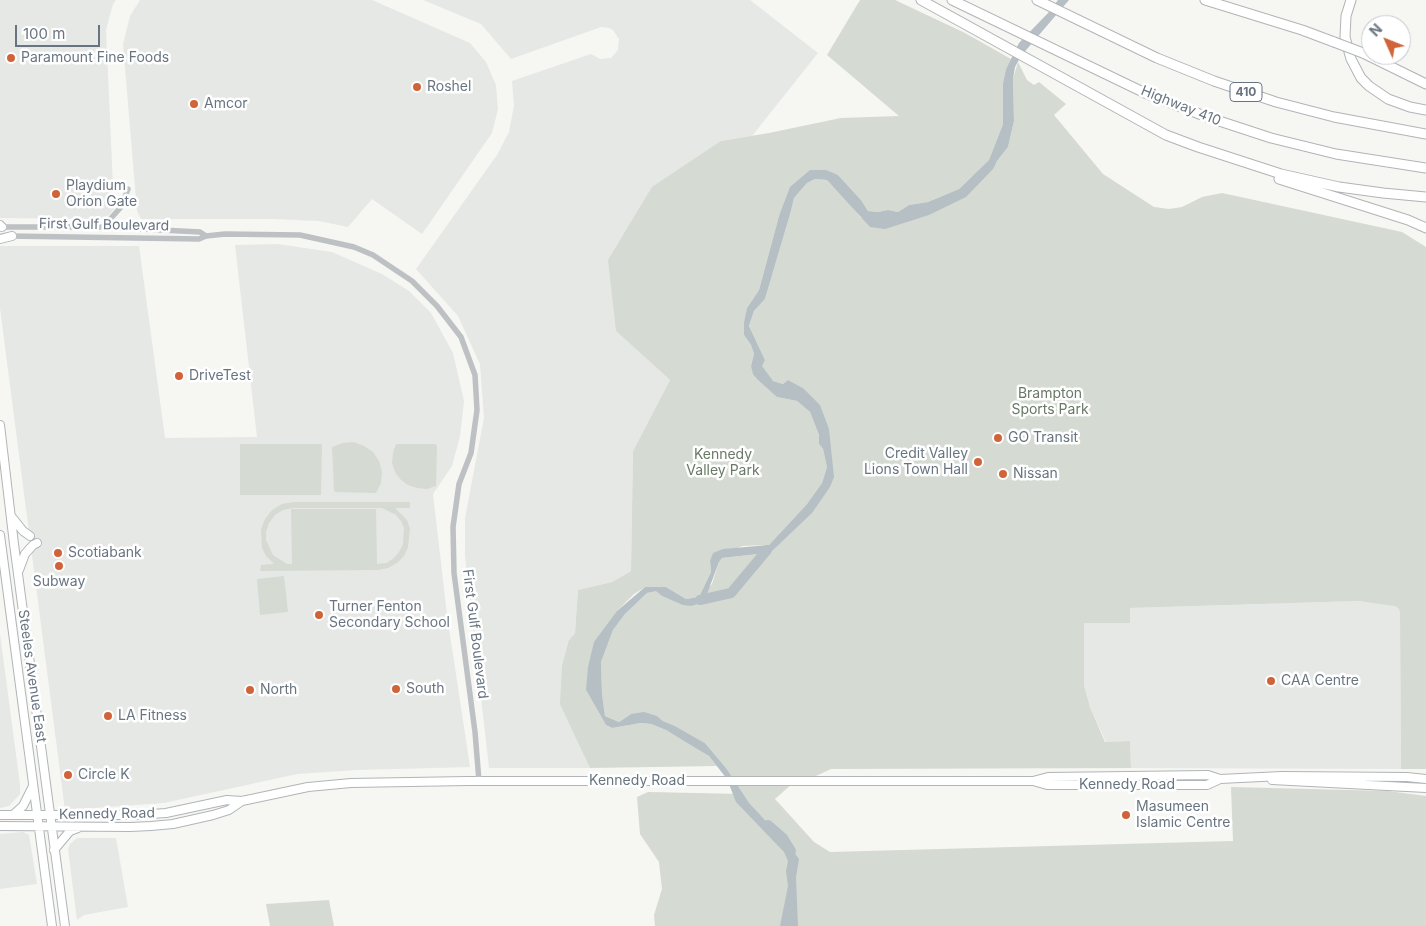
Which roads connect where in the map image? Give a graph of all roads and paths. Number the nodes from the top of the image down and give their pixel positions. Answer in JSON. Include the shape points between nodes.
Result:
{"nodes":[{"id":1,"x":921,"y":0,"type":"edge"},
{"id":2,"x":952,"y":0,"type":"edge"},
{"id":3,"x":1205,"y":0,"type":"edge"},
{"id":4,"x":1351,"y":0,"type":"edge"},
{"id":5,"x":1040,"y":2,"type":"edge"},
{"id":6,"x":1426,"y":84,"type":"edge"},
{"id":7,"x":1426,"y":110,"type":"edge"},
{"id":8,"x":1426,"y":134,"type":"edge"},
{"id":9,"x":1198,"y":148,"type":"junction"},
{"id":10,"x":1426,"y":168,"type":"edge"},
{"id":11,"x":128,"y":189,"type":"dead end"},
{"id":12,"x":1426,"y":197,"type":"edge"},
{"id":13,"x":1,"y":226,"type":"edge"},
{"id":14,"x":104,"y":227,"type":"junction"},
{"id":15,"x":1426,"y":228,"type":"edge"},
{"id":16,"x":12,"y":236,"type":"joint"},
{"id":17,"x":206,"y":236,"type":"junction"},
{"id":18,"x":0,"y":238,"type":"edge"},
{"id":19,"x":0,"y":425,"type":"edge"},
{"id":20,"x":11,"y":515,"type":"junction"},
{"id":21,"x":0,"y":535,"type":"edge"},
{"id":22,"x":30,"y":536,"type":"dead end"},
{"id":23,"x":37,"y":543,"type":"dead end"},
{"id":24,"x":2,"y":564,"type":"edge"},
{"id":25,"x":18,"y":572,"type":"junction"},
{"id":26,"x":1258,"y":778,"type":"junction"},
{"id":27,"x":1426,"y":779,"type":"edge"},
{"id":28,"x":480,"y":781,"type":"junction"},
{"id":29,"x":33,"y":786,"type":"junction"},
{"id":30,"x":1426,"y":788,"type":"edge"},
{"id":31,"x":242,"y":801,"type":"junction"},
{"id":32,"x":37,"y":814,"type":"junction"},
{"id":33,"x":0,"y":815,"type":"edge"},
{"id":34,"x":13,"y":815,"type":"junction"},
{"id":35,"x":50,"y":815,"type":"junction"},
{"id":36,"x":0,"y":826,"type":"edge"},
{"id":37,"x":38,"y":826,"type":"junction"},
{"id":38,"x":52,"y":826,"type":"junction"},
{"id":39,"x":79,"y":827,"type":"junction"},
{"id":40,"x":54,"y":850,"type":"junction"},
{"id":41,"x":52,"y":926,"type":"edge"},
{"id":42,"x":65,"y":926,"type":"edge"}],
"edges":[{"from":1,"to":9,"type":"highway","via":[[1139,121]]},
{"from":2,"to":10,"type":"highway","name":"Highway 410","via":[[1145,93],[1240,129],[1336,154]]},
{"from":3,"to":6,"type":"highway","bridge":true,"via":[[1363,53]]},
{"from":4,"to":7,"type":"highway","via":[[1345,37],[1361,78],[1388,99]]},
{"from":5,"to":8,"type":"highway","number":"410","via":[[1157,58],[1244,92],[1334,117]]},
{"from":9,"to":12,"type":"highway","via":[[1281,174],[1339,187]]},
{"from":9,"to":15,"type":"highway"},
{"from":11,"to":14,"type":"street","via":[[121,207]]},
{"from":13,"to":14,"type":"street","name":"First Gulf Boulevard"},
{"from":14,"to":17,"type":"street","name":"First Gulf Boulevard","via":[[200,232]]},
{"from":16,"to":17,"type":"street","name":"First Gulf Boulevard","via":[[199,239]]},
{"from":16,"to":18,"type":"main road"},
{"from":17,"to":28,"type":"street","name":"First Gulf Boulevard","via":[[300,234],[354,247],[373,255],[412,282],[437,306],[461,337],[475,375],[477,410],[471,452],[459,484],[453,527],[454,573]]},
{"from":19,"to":20,"type":"main road","name":"Steeles Avenue East"},
{"from":20,"to":22,"type":"main road"},
{"from":20,"to":25,"type":"main road","name":"Steeles Avenue East"},
{"from":21,"to":24,"type":"main road","name":"Steeles Avenue East"},
{"from":23,"to":25,"type":"main road","via":[[25,554]]},
{"from":24,"to":29,"type":"main road","name":"Steeles Avenue East"},
{"from":25,"to":35,"type":"main road","name":"Steeles Avenue East"},
{"from":26,"to":27,"type":"main road","name":"Kennedy Road"},
{"from":26,"to":28,"type":"main road","name":"Kennedy Road","via":[[1220,779],[1208,775],[1048,777],[1034,782]]},
{"from":26,"to":30,"type":"main road","name":"Kennedy Road"},
{"from":28,"to":31,"type":"main road","name":"Kennedy Road","via":[[343,783]]},
{"from":29,"to":32,"type":"main road","name":"Steeles Avenue East"},
{"from":29,"to":34,"type":"main road","via":[[23,806]]},
{"from":31,"to":35,"type":"main road","name":"Kennedy Road","via":[[227,800],[136,816]]},
{"from":31,"to":39,"type":"main road","name":"Kennedy Road","via":[[229,810],[172,824]]},
{"from":32,"to":34,"type":"main road","name":"Kennedy Road"},
{"from":32,"to":35,"type":"main road","name":"Kennedy Road"},
{"from":32,"to":37,"type":"main road","name":"Steeles Avenue East"},
{"from":33,"to":34,"type":"main road","name":"Kennedy Road"},
{"from":35,"to":38,"type":"main road","name":"Steeles Avenue East"},
{"from":36,"to":37,"type":"main road","name":"Kennedy Road"},
{"from":37,"to":38,"type":"main road","name":"Kennedy Road"},
{"from":37,"to":41,"type":"main road","name":"Steeles Avenue East"},
{"from":38,"to":39,"type":"main road","name":"Kennedy Road"},
{"from":38,"to":40,"type":"main road","name":"Steeles Avenue East"},
{"from":39,"to":40,"type":"main road","via":[[70,831]]},
{"from":40,"to":42,"type":"main road","name":"Steeles Avenue East"}]}
